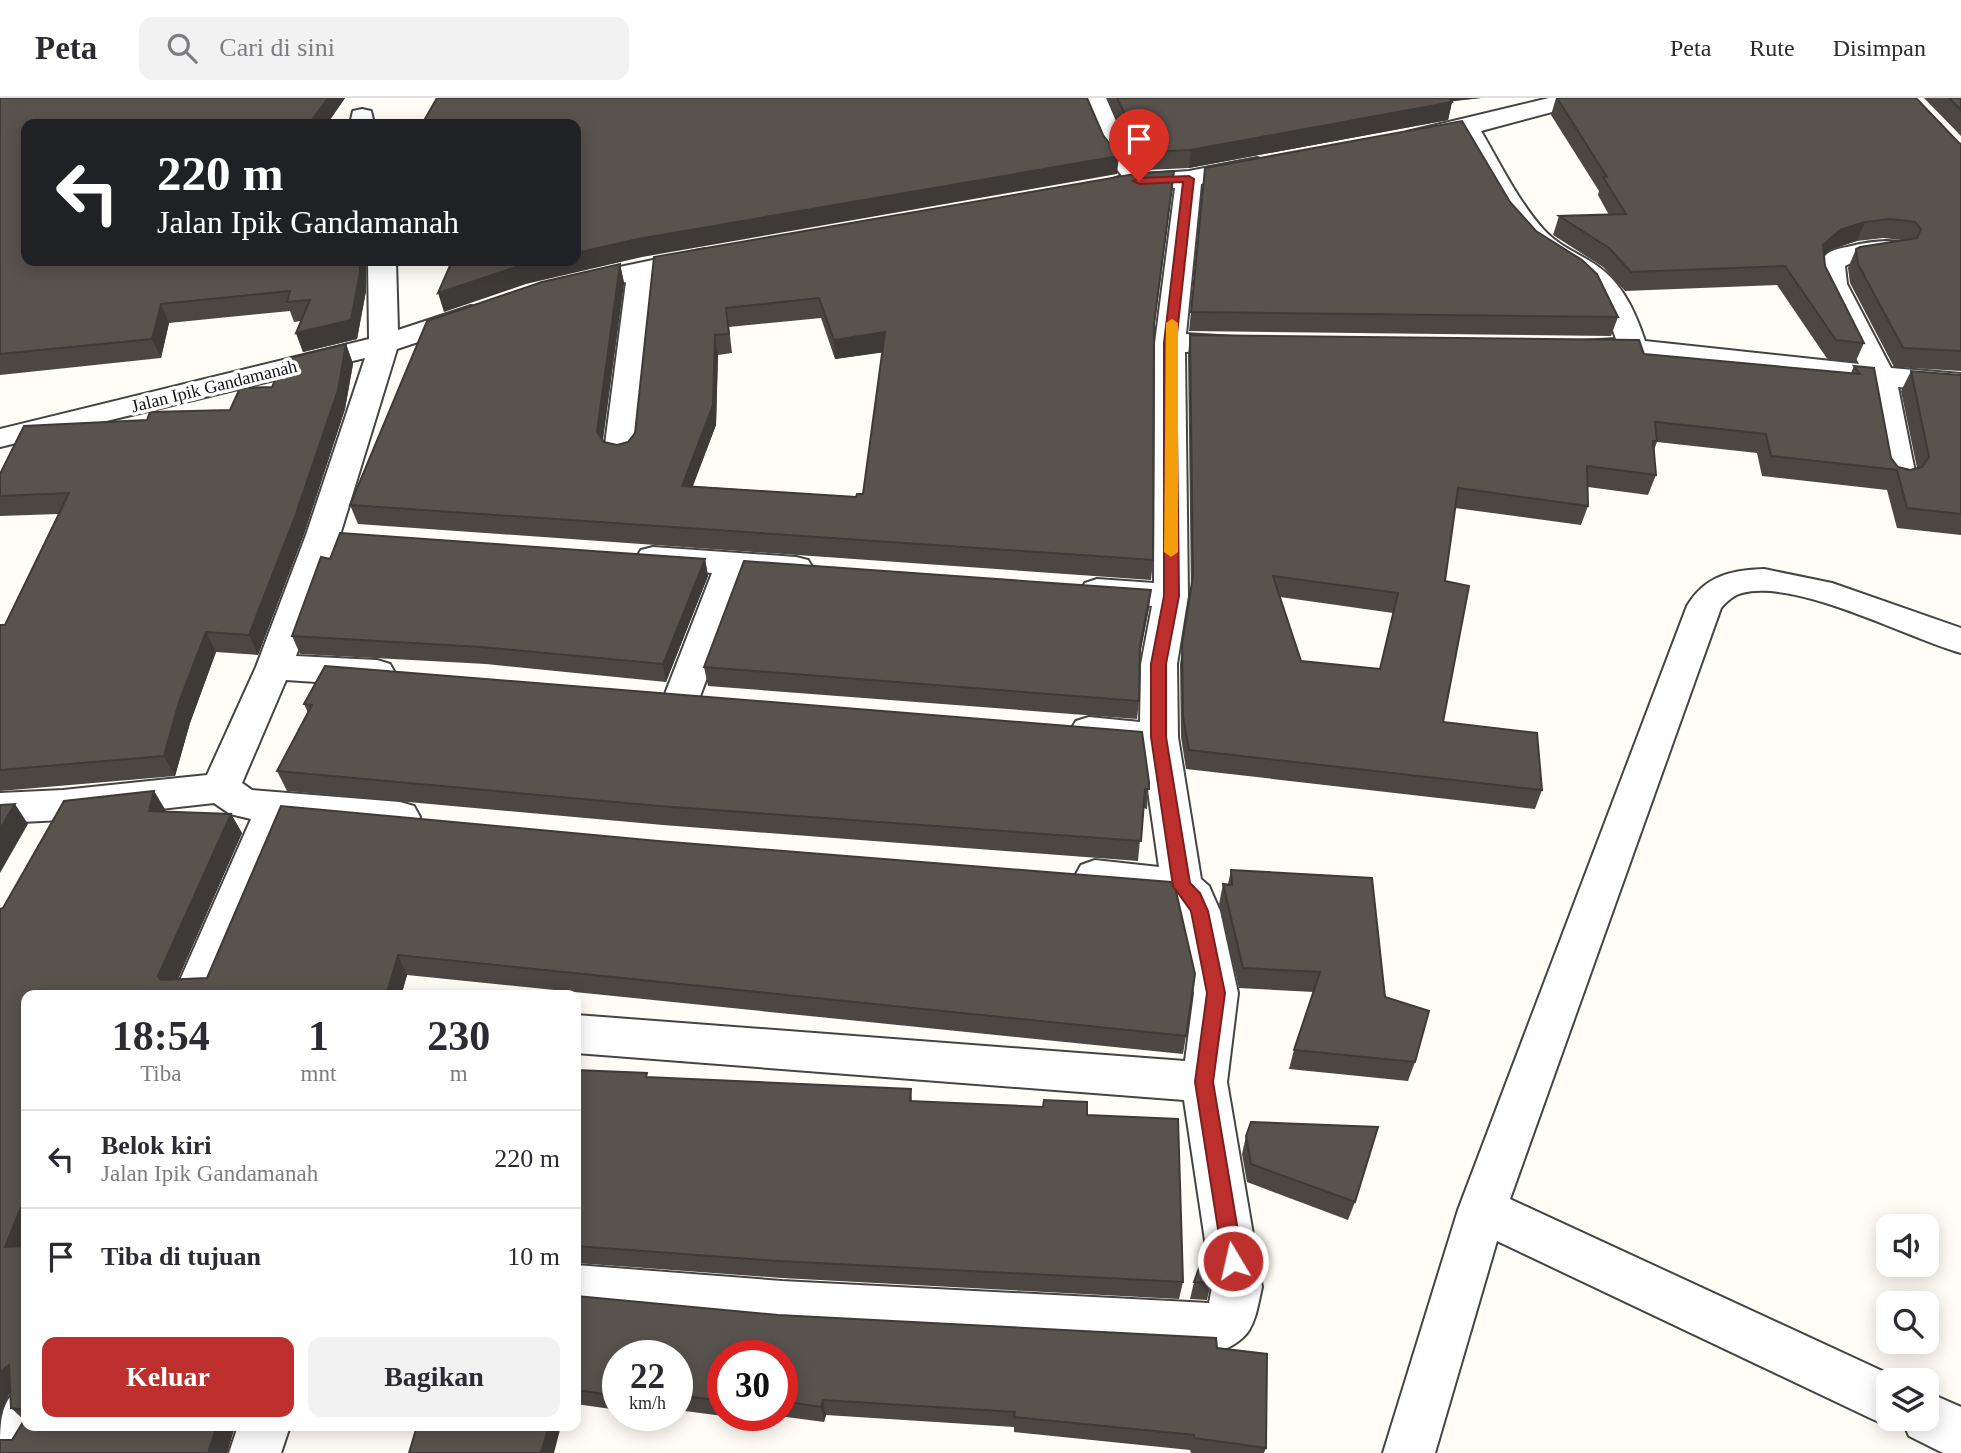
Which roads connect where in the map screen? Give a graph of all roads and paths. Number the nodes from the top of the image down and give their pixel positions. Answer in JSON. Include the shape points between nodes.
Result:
{"nodes":[{"id":1,"x":1577,"y":98,"type":"edge"},
{"id":2,"x":1094,"y":101,"type":"edge"},
{"id":3,"x":1018,"y":104,"type":"edge"},
{"id":4,"x":1520,"y":105,"type":"edge"},
{"id":5,"x":1467,"y":127,"type":"junction"},
{"id":6,"x":1387,"y":142,"type":"edge"},
{"id":7,"x":1282,"y":162,"type":"edge"},
{"id":8,"x":1189,"y":179,"type":"junction"},
{"id":9,"x":1139,"y":181,"type":"junction"},
{"id":10,"x":1099,"y":188,"type":"edge"},
{"id":11,"x":1896,"y":249,"type":"edge"},
{"id":12,"x":738,"y":251,"type":"edge"},
{"id":13,"x":382,"y":266,"type":"edge"},
{"id":14,"x":642,"y":268,"type":"junction"},
{"id":15,"x":550,"y":290,"type":"edge"},
{"id":16,"x":499,"y":306,"type":"edge"},
{"id":17,"x":1170,"y":343,"type":"junction"},
{"id":18,"x":384,"y":344,"type":"junction"},
{"id":19,"x":1266,"y":345,"type":"edge"},
{"id":20,"x":1566,"y":346,"type":"edge"},
{"id":21,"x":1633,"y":348,"type":"junction"},
{"id":22,"x":1881,"y":378,"type":"junction"},
{"id":23,"x":1961,"y":383,"type":"edge"},
{"id":24,"x":0,"y":438,"type":"edge"},
{"id":25,"x":620,"y":452,"type":"edge"},
{"id":26,"x":1900,"y":477,"type":"edge"},
{"id":27,"x":624,"y":556,"type":"edge"},
{"id":28,"x":733,"y":563,"type":"junction"},
{"id":29,"x":829,"y":570,"type":"edge"},
{"id":30,"x":1062,"y":588,"type":"edge"},
{"id":31,"x":1171,"y":596,"type":"junction"},
{"id":32,"x":1961,"y":640,"type":"edge"},
{"id":33,"x":274,"y":667,"type":"junction"},
{"id":34,"x":407,"y":675,"type":"edge"},
{"id":35,"x":683,"y":698,"type":"edge"},
{"id":36,"x":1062,"y":729,"type":"edge"},
{"id":37,"x":1158,"y":737,"type":"junction"},
{"id":38,"x":220,"y":788,"type":"junction"},
{"id":39,"x":276,"y":805,"type":"junction"},
{"id":40,"x":0,"y":808,"type":"edge"},
{"id":41,"x":442,"y":821,"type":"edge"},
{"id":42,"x":1050,"y":873,"type":"edge"},
{"id":43,"x":1182,"y":886,"type":"junction"},
{"id":44,"x":197,"y":990,"type":"edge"},
{"id":45,"x":581,"y":1034,"type":"edge"},
{"id":46,"x":1204,"y":1082,"type":"junction"},
{"id":47,"x":1482,"y":1210,"type":"junction"},
{"id":48,"x":581,"y":1289,"type":"edge"},
{"id":49,"x":1876,"y":1394,"type":"edge"},
{"id":50,"x":21,"y":1418,"type":"edge"},
{"id":51,"x":1939,"y":1424,"type":"edge"},
{"id":52,"x":262,"y":1431,"type":"edge"},
{"id":53,"x":1961,"y":1434,"type":"edge"},
{"id":54,"x":0,"y":1444,"type":"edge"},
{"id":55,"x":255,"y":1453,"type":"edge"},
{"id":56,"x":1409,"y":1453,"type":"edge"}],
"edges":[{"from":1,"to":4,"type":"street"},
{"from":2,"to":3,"type":"street"},
{"from":2,"to":9,"type":"street","via":[[1117,152]]},
{"from":4,"to":5,"type":"street"},
{"from":5,"to":6,"type":"street"},
{"from":5,"to":21,"type":"street","via":[[1535,236],[1548,249],[1583,268],[1617,299]]},
{"from":7,"to":8,"type":"street"},
{"from":8,"to":9,"type":"street"},
{"from":8,"to":17,"type":"street"},
{"from":9,"to":10,"type":"street"},
{"from":11,"to":22,"type":"street","via":[[1842,256],[1830,269],[1833,284]]},
{"from":12,"to":14,"type":"street"},
{"from":13,"to":18,"type":"street"},
{"from":14,"to":15,"type":"street"},
{"from":14,"to":25,"type":"street"},
{"from":16,"to":18,"type":"street","name":"Jalan Ipik Gandamanah"},
{"from":17,"to":19,"type":"street"},
{"from":17,"to":31,"type":"street"},
{"from":18,"to":24,"type":"street","name":"Jalan Ipik Gandamanah"},
{"from":18,"to":33,"type":"street","via":[[337,536]]},
{"from":20,"to":21,"type":"street"},
{"from":21,"to":22,"type":"street"},
{"from":22,"to":23,"type":"street"},
{"from":22,"to":26,"type":"street"},
{"from":27,"to":28,"type":"street"},
{"from":28,"to":29,"type":"street"},
{"from":28,"to":35,"type":"street"},
{"from":30,"to":31,"type":"street"},
{"from":31,"to":37,"type":"street","via":[[1158,664]]},
{"from":32,"to":47,"type":"street","via":[[1810,588],[1743,580],[1713,591]]},
{"from":33,"to":34,"type":"street"},
{"from":33,"to":38,"type":"street"},
{"from":36,"to":37,"type":"street"},
{"from":37,"to":43,"type":"street"},
{"from":38,"to":39,"type":"street","via":[[244,804]]},
{"from":38,"to":40,"type":"street","via":[[54,821]]},
{"from":39,"to":41,"type":"street"},
{"from":39,"to":44,"type":"street"},
{"from":42,"to":43,"type":"street"},
{"from":43,"to":46,"type":"street","via":[[1199,911],[1216,993]]},
{"from":45,"to":46,"type":"street"},
{"from":46,"to":48,"type":"street","via":[[1237,1287],[1230,1319],[1218,1328]]},
{"from":47,"to":49,"type":"street"},
{"from":47,"to":56,"type":"street"},
{"from":50,"to":54,"type":"street"},
{"from":51,"to":53,"type":"street"},
{"from":52,"to":55,"type":"street"}]}
